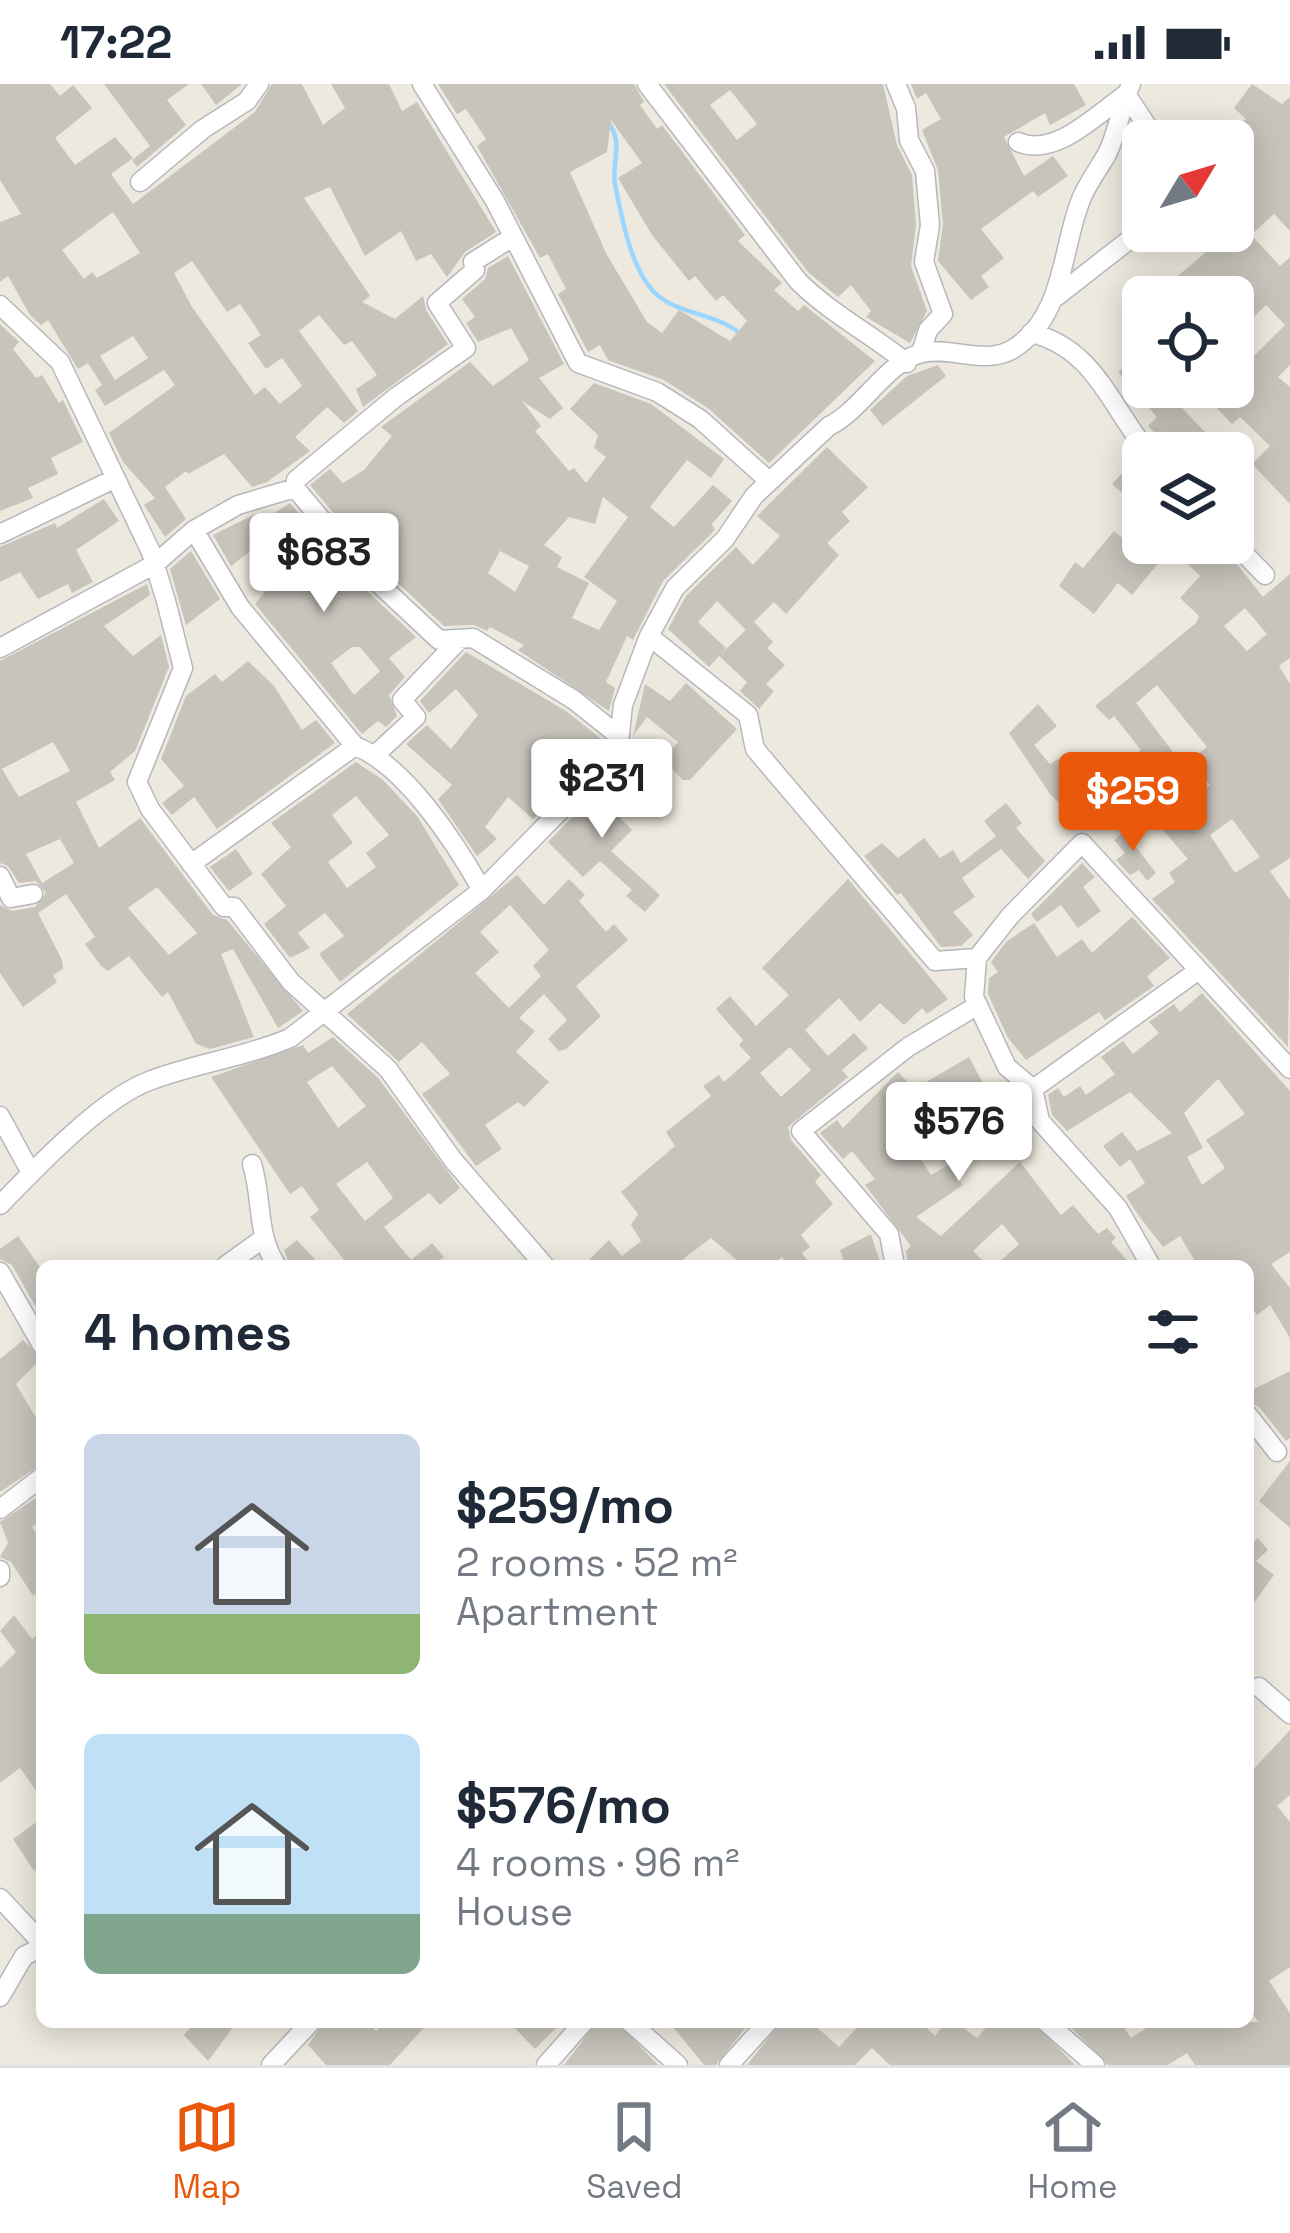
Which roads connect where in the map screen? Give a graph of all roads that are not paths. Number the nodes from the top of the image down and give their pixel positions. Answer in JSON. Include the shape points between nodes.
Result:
{"nodes":[{"id":1,"x":259,"y":84,"type":"edge"},
{"id":2,"x":422,"y":84,"type":"edge"},
{"id":3,"x":646,"y":84,"type":"edge"},
{"id":4,"x":896,"y":84,"type":"edge"},
{"id":5,"x":1129,"y":89,"type":"edge"},
{"id":6,"x":1146,"y":120,"type":"edge"},
{"id":7,"x":1018,"y":142,"type":"dead end"},
{"id":8,"x":140,"y":182,"type":"dead end"},
{"id":9,"x":511,"y":238,"type":"junction"},
{"id":10,"x":1122,"y":245,"type":"edge"},
{"id":11,"x":1056,"y":297,"type":"junction"},
{"id":12,"x":0,"y":304,"type":"edge"},
{"id":13,"x":1031,"y":333,"type":"junction"},
{"id":14,"x":914,"y":358,"type":"junction"},
{"id":15,"x":1135,"y":432,"type":"edge"},
{"id":16,"x":115,"y":479,"type":"junction"},
{"id":17,"x":769,"y":482,"type":"junction"},
{"id":18,"x":295,"y":488,"type":"junction"},
{"id":19,"x":194,"y":530,"type":"junction"},
{"id":20,"x":0,"y":534,"type":"edge"},
{"id":21,"x":155,"y":564,"type":"junction"},
{"id":22,"x":1254,"y":564,"type":"edge"},
{"id":23,"x":1264,"y":575,"type":"dead end"},
{"id":24,"x":649,"y":636,"type":"junction"},
{"id":25,"x":458,"y":641,"type":"junction"},
{"id":26,"x":0,"y":648,"type":"edge"},
{"id":27,"x":620,"y":736,"type":"junction"},
{"id":28,"x":355,"y":746,"type":"junction"},
{"id":29,"x":376,"y":754,"type":"junction"},
{"id":30,"x":191,"y":864,"type":"junction"},
{"id":31,"x":0,"y":876,"type":"edge"},
{"id":32,"x":482,"y":890,"type":"junction"},
{"id":33,"x":33,"y":894,"type":"dead end"},
{"id":34,"x":977,"y":958,"type":"junction"},
{"id":35,"x":1196,"y":972,"type":"junction"},
{"id":36,"x":978,"y":1005,"type":"junction"},
{"id":37,"x":328,"y":1011,"type":"junction"},
{"id":38,"x":1290,"y":1069,"type":"edge"},
{"id":39,"x":1034,"y":1089,"type":"junction"},
{"id":40,"x":0,"y":1116,"type":"edge"},
{"id":41,"x":252,"y":1164,"type":"dead end"},
{"id":42,"x":31,"y":1173,"type":"junction"},
{"id":43,"x":0,"y":1205,"type":"edge"},
{"id":44,"x":261,"y":1240,"type":"junction"},
{"id":45,"x":233,"y":1260,"type":"edge"},
{"id":46,"x":273,"y":1260,"type":"edge"},
{"id":47,"x":540,"y":1260,"type":"edge"},
{"id":48,"x":894,"y":1260,"type":"edge"},
{"id":49,"x":1148,"y":1260,"type":"edge"},
{"id":50,"x":0,"y":1272,"type":"edge"},
{"id":51,"x":36,"y":1335,"type":"edge"},
{"id":52,"x":1254,"y":1422,"type":"edge"},
{"id":53,"x":1277,"y":1451,"type":"dead end"},
{"id":54,"x":36,"y":1482,"type":"edge"},
{"id":55,"x":0,"y":1509,"type":"edge"},
{"id":56,"x":1259,"y":1687,"type":"dead end"},
{"id":57,"x":1290,"y":1714,"type":"edge"},
{"id":58,"x":0,"y":1898,"type":"edge"},
{"id":59,"x":36,"y":1938,"type":"edge"},
{"id":60,"x":36,"y":1948,"type":"edge"},
{"id":61,"x":0,"y":1996,"type":"edge"},
{"id":62,"x":305,"y":2028,"type":"edge"},
{"id":63,"x":579,"y":2028,"type":"edge"},
{"id":64,"x":638,"y":2028,"type":"edge"},
{"id":65,"x":763,"y":2028,"type":"edge"},
{"id":66,"x":1053,"y":2028,"type":"edge"},
{"id":67,"x":271,"y":2065,"type":"edge"},
{"id":68,"x":546,"y":2065,"type":"edge"},
{"id":69,"x":678,"y":2065,"type":"edge"},
{"id":70,"x":729,"y":2065,"type":"edge"},
{"id":71,"x":1094,"y":2065,"type":"edge"}],
"edges":[{"from":1,"to":8,"type":"street"},
{"from":2,"to":9,"type":"street"},
{"from":3,"to":14,"type":"street","via":[[798,281],[825,308]]},
{"from":4,"to":14,"type":"street","via":[[925,171],[924,262],[943,314]]},
{"from":5,"to":6,"type":"street"},
{"from":5,"to":7,"type":"street","via":[[1051,145]]},
{"from":5,"to":11,"type":"street","via":[[1081,197]]},
{"from":9,"to":17,"type":"street","via":[[578,363],[686,410]]},
{"from":9,"to":18,"type":"street","via":[[473,262],[475,270],[437,303],[466,348],[332,447]]},
{"from":10,"to":11,"type":"street"},
{"from":11,"to":13,"type":"street"},
{"from":12,"to":16,"type":"street","via":[[60,362]]},
{"from":13,"to":14,"type":"street","via":[[988,356]]},
{"from":13,"to":15,"type":"street","via":[[1052,338],[1096,372]]},
{"from":14,"to":17,"type":"street"},
{"from":16,"to":20,"type":"street"},
{"from":16,"to":21,"type":"street"},
{"from":17,"to":24,"type":"street","via":[[675,588]]},
{"from":18,"to":19,"type":"street","via":[[238,505]]},
{"from":18,"to":25,"type":"street","via":[[362,568],[439,640]]},
{"from":19,"to":21,"type":"street"},
{"from":19,"to":28,"type":"street","via":[[240,607]]},
{"from":21,"to":26,"type":"street"},
{"from":21,"to":30,"type":"street","via":[[183,668],[136,782]]},
{"from":22,"to":23,"type":"street"},
{"from":24,"to":27,"type":"street"},
{"from":24,"to":34,"type":"street","via":[[748,715],[754,749],[935,961]]},
{"from":25,"to":27,"type":"street","via":[[473,638]]},
{"from":25,"to":29,"type":"street","via":[[411,686],[402,700],[416,717]]},
{"from":27,"to":32,"type":"street","via":[[618,752]]},
{"from":28,"to":29,"type":"street"},
{"from":28,"to":30,"type":"street"},
{"from":29,"to":32,"type":"street","via":[[453,839]]},
{"from":30,"to":37,"type":"street","via":[[224,907],[252,923],[291,982]]},
{"from":31,"to":33,"type":"street","via":[[10,898]]},
{"from":32,"to":37,"type":"street"},
{"from":34,"to":35,"type":"street","via":[[1082,843]]},
{"from":34,"to":36,"type":"street"},
{"from":35,"to":38,"type":"street"},
{"from":35,"to":39,"type":"street"},
{"from":36,"to":39,"type":"street","via":[[1007,1067]]},
{"from":36,"to":48,"type":"street","via":[[908,1047],[801,1131],[889,1234]]},
{"from":37,"to":42,"type":"street","via":[[255,1053],[146,1082]]},
{"from":37,"to":47,"type":"street","via":[[388,1069]]},
{"from":39,"to":49,"type":"street","via":[[1040,1121],[1118,1208]]},
{"from":40,"to":42,"type":"street"},
{"from":41,"to":44,"type":"street"},
{"from":42,"to":43,"type":"street"},
{"from":44,"to":45,"type":"street"},
{"from":44,"to":46,"type":"street"},
{"from":50,"to":51,"type":"street"},
{"from":52,"to":53,"type":"street"},
{"from":54,"to":55,"type":"street"},
{"from":56,"to":57,"type":"street"},
{"from":58,"to":59,"type":"street"},
{"from":60,"to":61,"type":"street"},
{"from":62,"to":67,"type":"street"},
{"from":63,"to":68,"type":"street"},
{"from":64,"to":69,"type":"street"},
{"from":65,"to":70,"type":"street"},
{"from":66,"to":71,"type":"street"}]}
